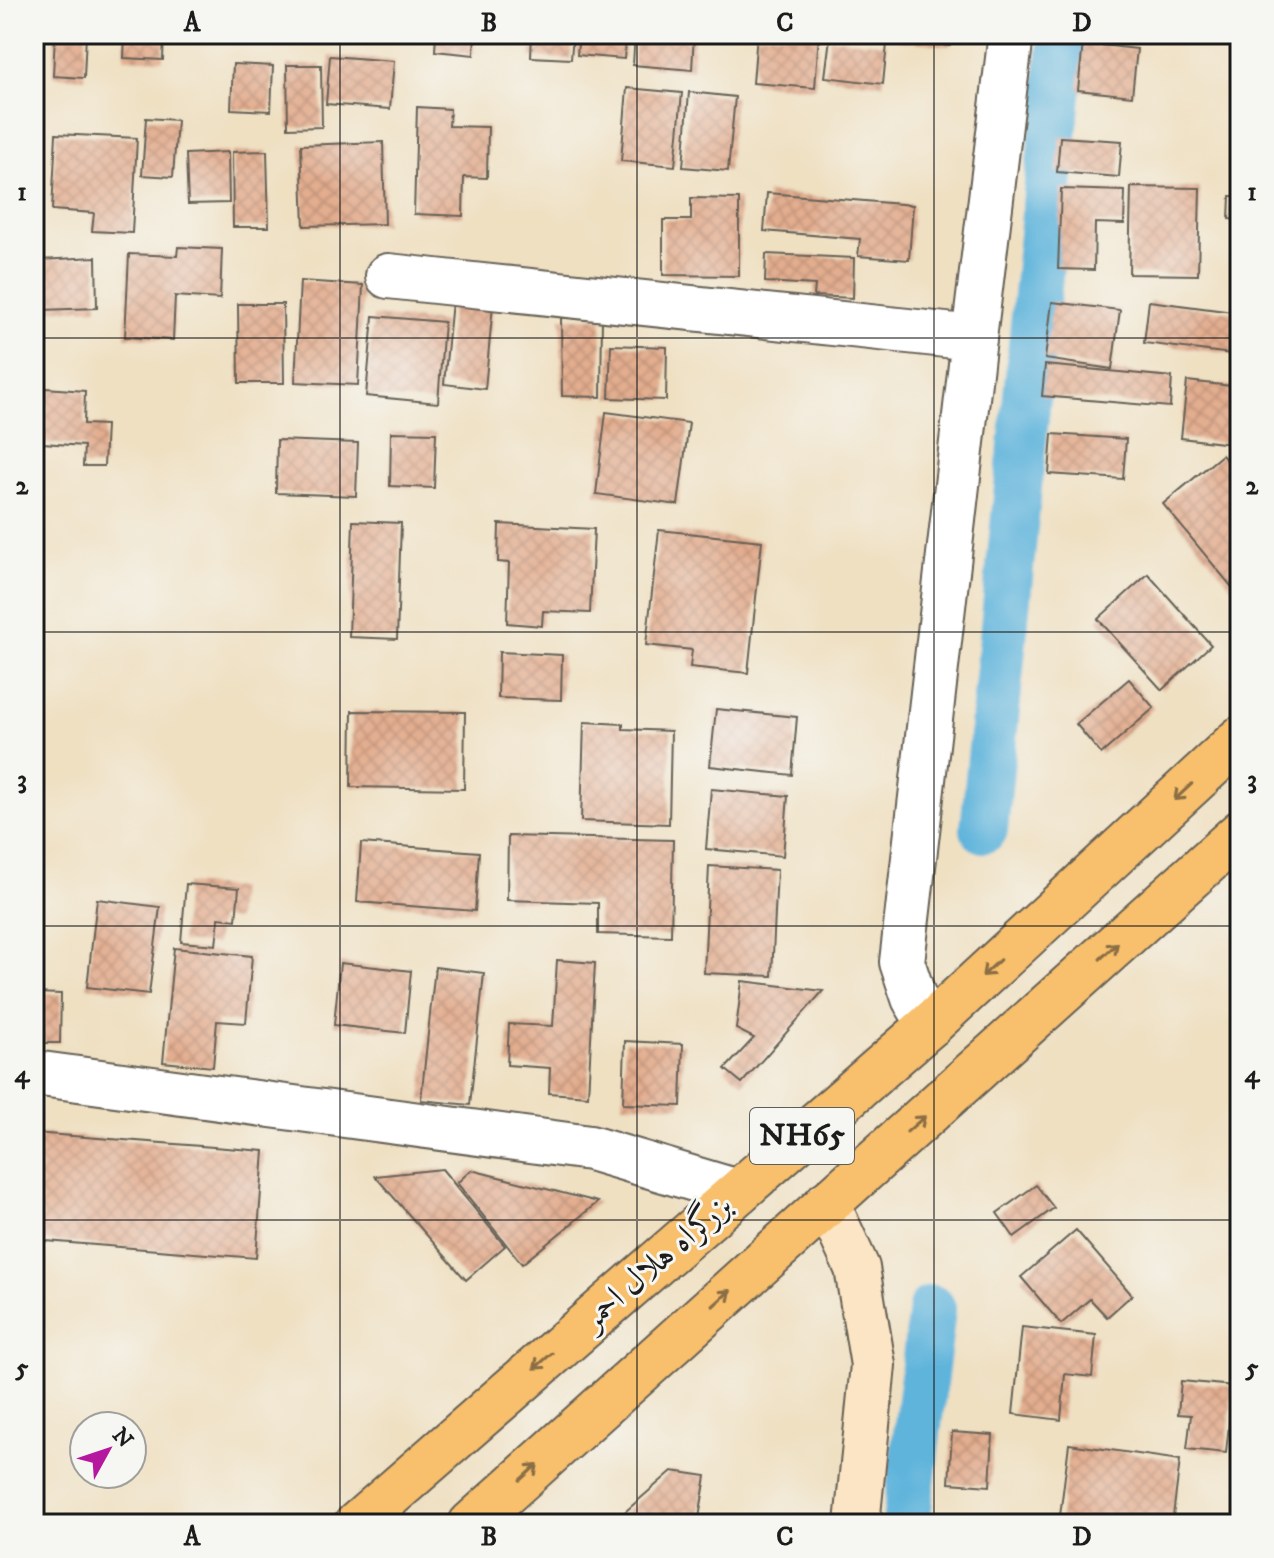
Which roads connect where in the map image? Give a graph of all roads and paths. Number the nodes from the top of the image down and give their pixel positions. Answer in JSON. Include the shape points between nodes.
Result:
{"nodes":[{"id":1,"x":1011,"y":34,"type":"edge"},
{"id":2,"x":388,"y":276,"type":"dead end"},
{"id":3,"x":974,"y":338,"type":"junction"},
{"id":4,"x":1240,"y":739,"type":"edge"},
{"id":5,"x":1240,"y":833,"type":"edge"},
{"id":6,"x":930,"y":1025,"type":"junction"},
{"id":7,"x":34,"y":1073,"type":"edge"},
{"id":8,"x":738,"y":1192,"type":"junction"},
{"id":9,"x":827,"y":1203,"type":"junction"},
{"id":10,"x":357,"y":1524,"type":"edge"},
{"id":11,"x":471,"y":1524,"type":"edge"},
{"id":12,"x":857,"y":1524,"type":"edge"}],
"edges":[{"from":1,"to":3,"type":"street"},
{"from":2,"to":3,"type":"street"},
{"from":3,"to":6,"type":"street","via":[[902,962]]},
{"from":4,"to":6,"type":"highway","name":"بزرگراه هلال احمر","number":"NH65","one_way":true},
{"from":9,"to":5,"type":"highway","name":"بزرگراه هلال احمر","number":"NH65","one_way":true},
{"from":6,"to":8,"type":"highway","name":"بزرگراه هلال احمر","number":"NH65"},
{"from":7,"to":8,"type":"street","via":[[590,1148]]},
{"from":8,"to":10,"type":"highway","name":"بزرگراه هلال احمر","number":"NH65","one_way":true},
{"from":11,"to":9,"type":"highway","name":"بزرگراه هلال احمر","number":"NH65","one_way":true},
{"from":9,"to":12,"type":"street","via":[[857,1268],[873,1365]]}]}
